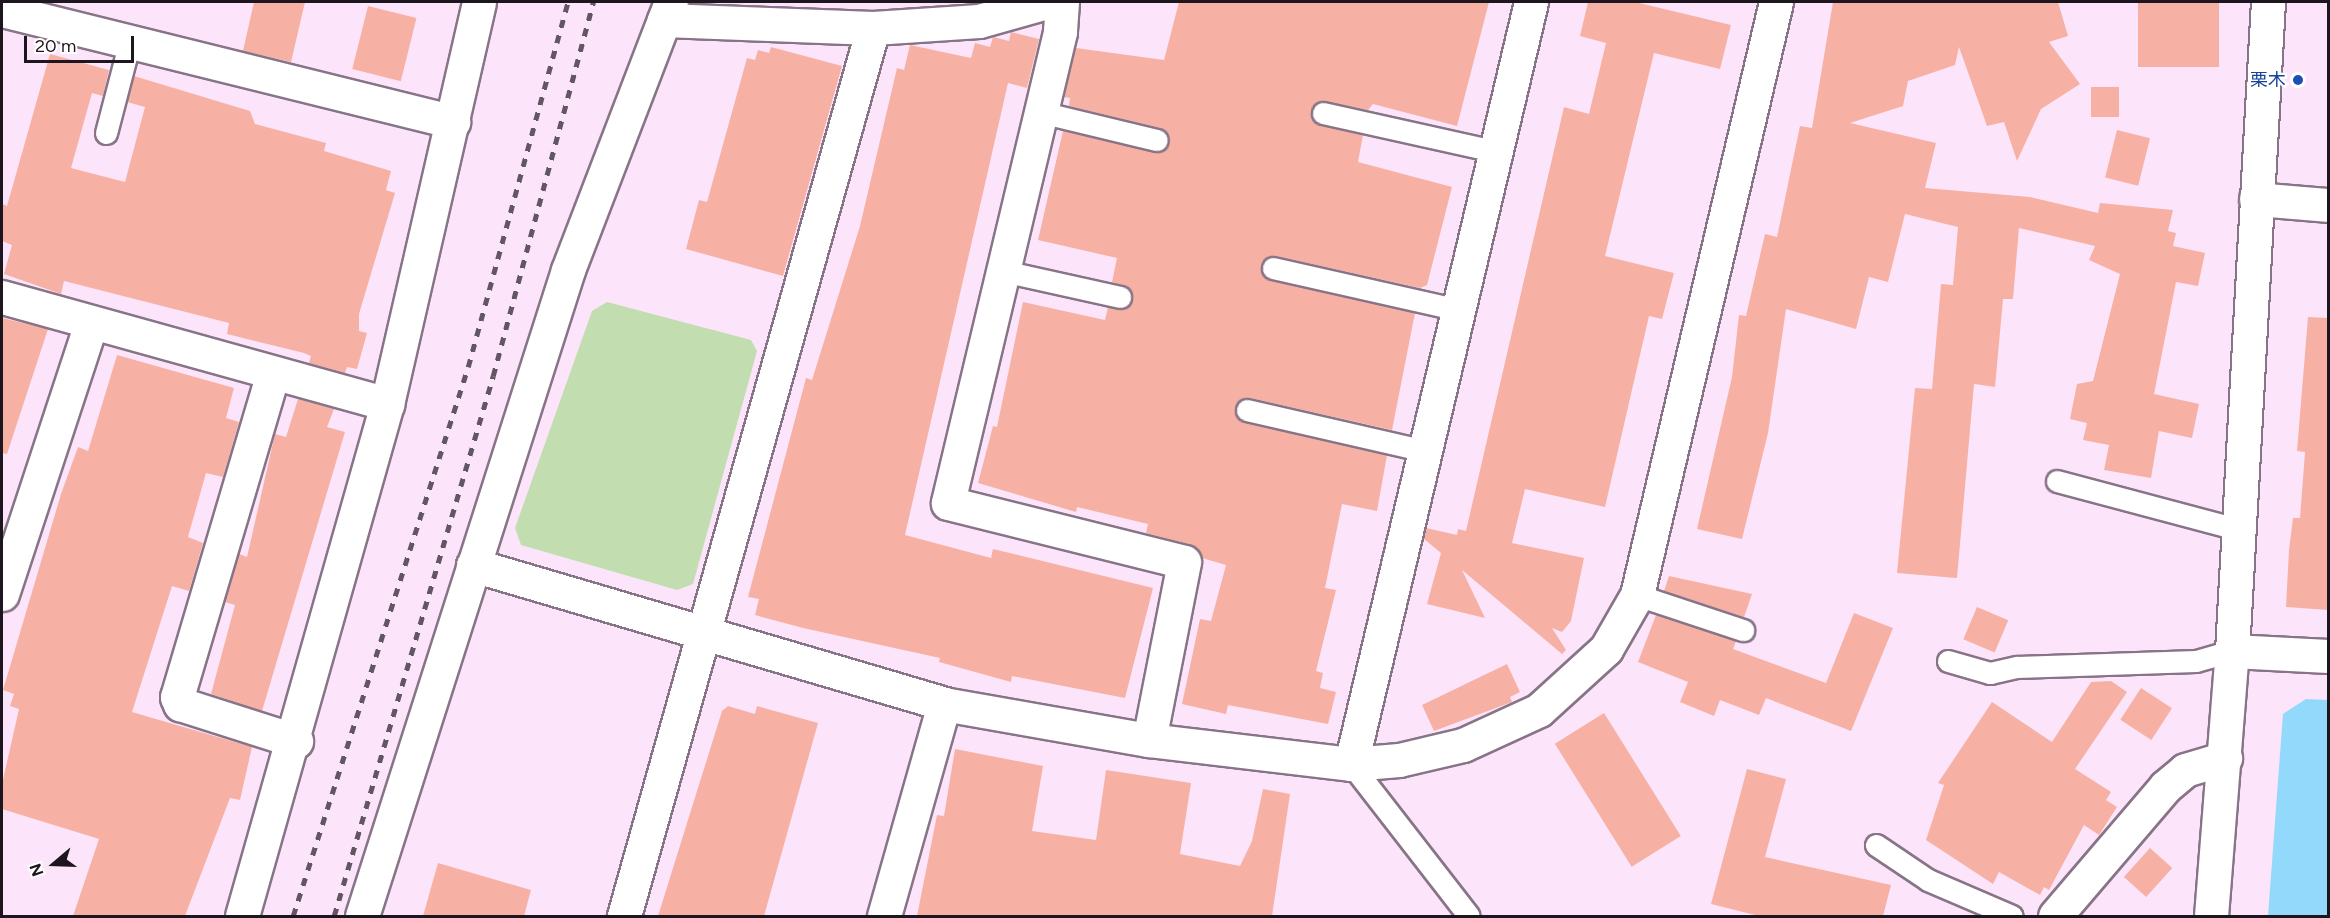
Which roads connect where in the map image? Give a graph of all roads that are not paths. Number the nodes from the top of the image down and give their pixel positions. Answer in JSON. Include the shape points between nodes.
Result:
{"nodes":[{"id":1,"x":479,"y":2,"type":"edge"},
{"id":2,"x":1047,"y":2,"type":"edge"},
{"id":3,"x":1062,"y":2,"type":"edge"},
{"id":4,"x":1531,"y":2,"type":"edge"},
{"id":5,"x":1776,"y":2,"type":"edge"},
{"id":6,"x":2268,"y":2,"type":"edge"},
{"id":7,"x":2,"y":10,"type":"edge"},
{"id":8,"x":668,"y":10,"type":"edge"},
{"id":9,"x":873,"y":28,"type":"junction"},
{"id":10,"x":130,"y":41,"type":"junction"},
{"id":11,"x":1040,"y":112,"type":"junction"},
{"id":12,"x":1323,"y":113,"type":"dead end"},
{"id":13,"x":453,"y":122,"type":"junction"},
{"id":14,"x":106,"y":133,"type":"dead end"},
{"id":15,"x":1157,"y":140,"type":"dead end"},
{"id":16,"x":1494,"y":151,"type":"junction"},
{"id":17,"x":2256,"y":200,"type":"junction"},
{"id":18,"x":2328,"y":205,"type":"edge"},
{"id":19,"x":1273,"y":268,"type":"dead end"},
{"id":20,"x":1003,"y":271,"type":"junction"},
{"id":21,"x":2,"y":297,"type":"edge"},
{"id":22,"x":1120,"y":297,"type":"dead end"},
{"id":23,"x":1460,"y":310,"type":"junction"},
{"id":24,"x":91,"y":323,"type":"junction"},
{"id":25,"x":273,"y":373,"type":"junction"},
{"id":26,"x":387,"y":404,"type":"junction"},
{"id":27,"x":1247,"y":410,"type":"dead end"},
{"id":28,"x":1426,"y":451,"type":"junction"},
{"id":29,"x":2057,"y":481,"type":"dead end"},
{"id":30,"x":2238,"y":529,"type":"junction"},
{"id":31,"x":473,"y":566,"type":"junction"},
{"id":32,"x":2,"y":594,"type":"edge"},
{"id":33,"x":1637,"y":595,"type":"junction"},
{"id":34,"x":1743,"y":630,"type":"dead end"},
{"id":35,"x":704,"y":633,"type":"junction"},
{"id":36,"x":2232,"y":651,"type":"junction"},
{"id":37,"x":2328,"y":656,"type":"edge"},
{"id":38,"x":1948,"y":661,"type":"dead end"},
{"id":39,"x":944,"y":705,"type":"junction"},
{"id":40,"x":1149,"y":740,"type":"junction"},
{"id":41,"x":296,"y":741,"type":"junction"},
{"id":42,"x":2225,"y":758,"type":"junction"},
{"id":43,"x":1351,"y":764,"type":"junction"},
{"id":44,"x":1876,"y":845,"type":"dead end"},
{"id":45,"x":242,"y":916,"type":"edge"},
{"id":46,"x":362,"y":916,"type":"edge"},
{"id":47,"x":624,"y":916,"type":"edge"},
{"id":48,"x":884,"y":916,"type":"edge"},
{"id":49,"x":1469,"y":916,"type":"edge"},
{"id":50,"x":2012,"y":916,"type":"edge"},
{"id":51,"x":2055,"y":916,"type":"edge"},
{"id":52,"x":2211,"y":916,"type":"edge"}],
"edges":[{"from":1,"to":13,"type":"street"},
{"from":2,"to":9,"type":"street","via":[[979,21]]},
{"from":3,"to":11,"type":"street"},
{"from":4,"to":16,"type":"street"},
{"from":5,"to":33,"type":"street"},
{"from":6,"to":17,"type":"street"},
{"from":7,"to":10,"type":"street"},
{"from":8,"to":9,"type":"street"},
{"from":8,"to":31,"type":"street","via":[[568,270]]},
{"from":9,"to":35,"type":"street"},
{"from":10,"to":13,"type":"street"},
{"from":10,"to":14,"type":"lane"},
{"from":11,"to":15,"type":"lane"},
{"from":11,"to":20,"type":"street"},
{"from":12,"to":16,"type":"lane"},
{"from":13,"to":26,"type":"street"},
{"from":16,"to":23,"type":"street"},
{"from":17,"to":18,"type":"street"},
{"from":17,"to":30,"type":"street"},
{"from":19,"to":23,"type":"lane"},
{"from":20,"to":22,"type":"lane"},
{"from":20,"to":40,"type":"street","via":[[948,503],[1185,562]]},
{"from":21,"to":24,"type":"street"},
{"from":23,"to":28,"type":"street"},
{"from":24,"to":25,"type":"street"},
{"from":24,"to":32,"type":"street"},
{"from":25,"to":26,"type":"street"},
{"from":25,"to":41,"type":"street","via":[[177,697],[180,704]]},
{"from":26,"to":41,"type":"street"},
{"from":27,"to":28,"type":"lane"},
{"from":28,"to":43,"type":"street"},
{"from":29,"to":30,"type":"lane"},
{"from":30,"to":36,"type":"street"},
{"from":31,"to":35,"type":"street"},
{"from":31,"to":46,"type":"street"},
{"from":33,"to":34,"type":"lane"},
{"from":33,"to":43,"type":"street","via":[[1606,649],[1539,710],[1463,745]]},
{"from":35,"to":39,"type":"street"},
{"from":35,"to":47,"type":"street"},
{"from":36,"to":37,"type":"street"},
{"from":36,"to":38,"type":"lane","via":[[2196,661],[2017,667],[1990,673]]},
{"from":36,"to":42,"type":"street"},
{"from":39,"to":40,"type":"street"},
{"from":39,"to":48,"type":"street"},
{"from":40,"to":43,"type":"street"},
{"from":41,"to":45,"type":"street"},
{"from":42,"to":51,"type":"street","via":[[2185,770],[2165,787]]},
{"from":42,"to":52,"type":"street"},
{"from":43,"to":49,"type":"lane"},
{"from":44,"to":50,"type":"lane","via":[[1928,880]]}]}
